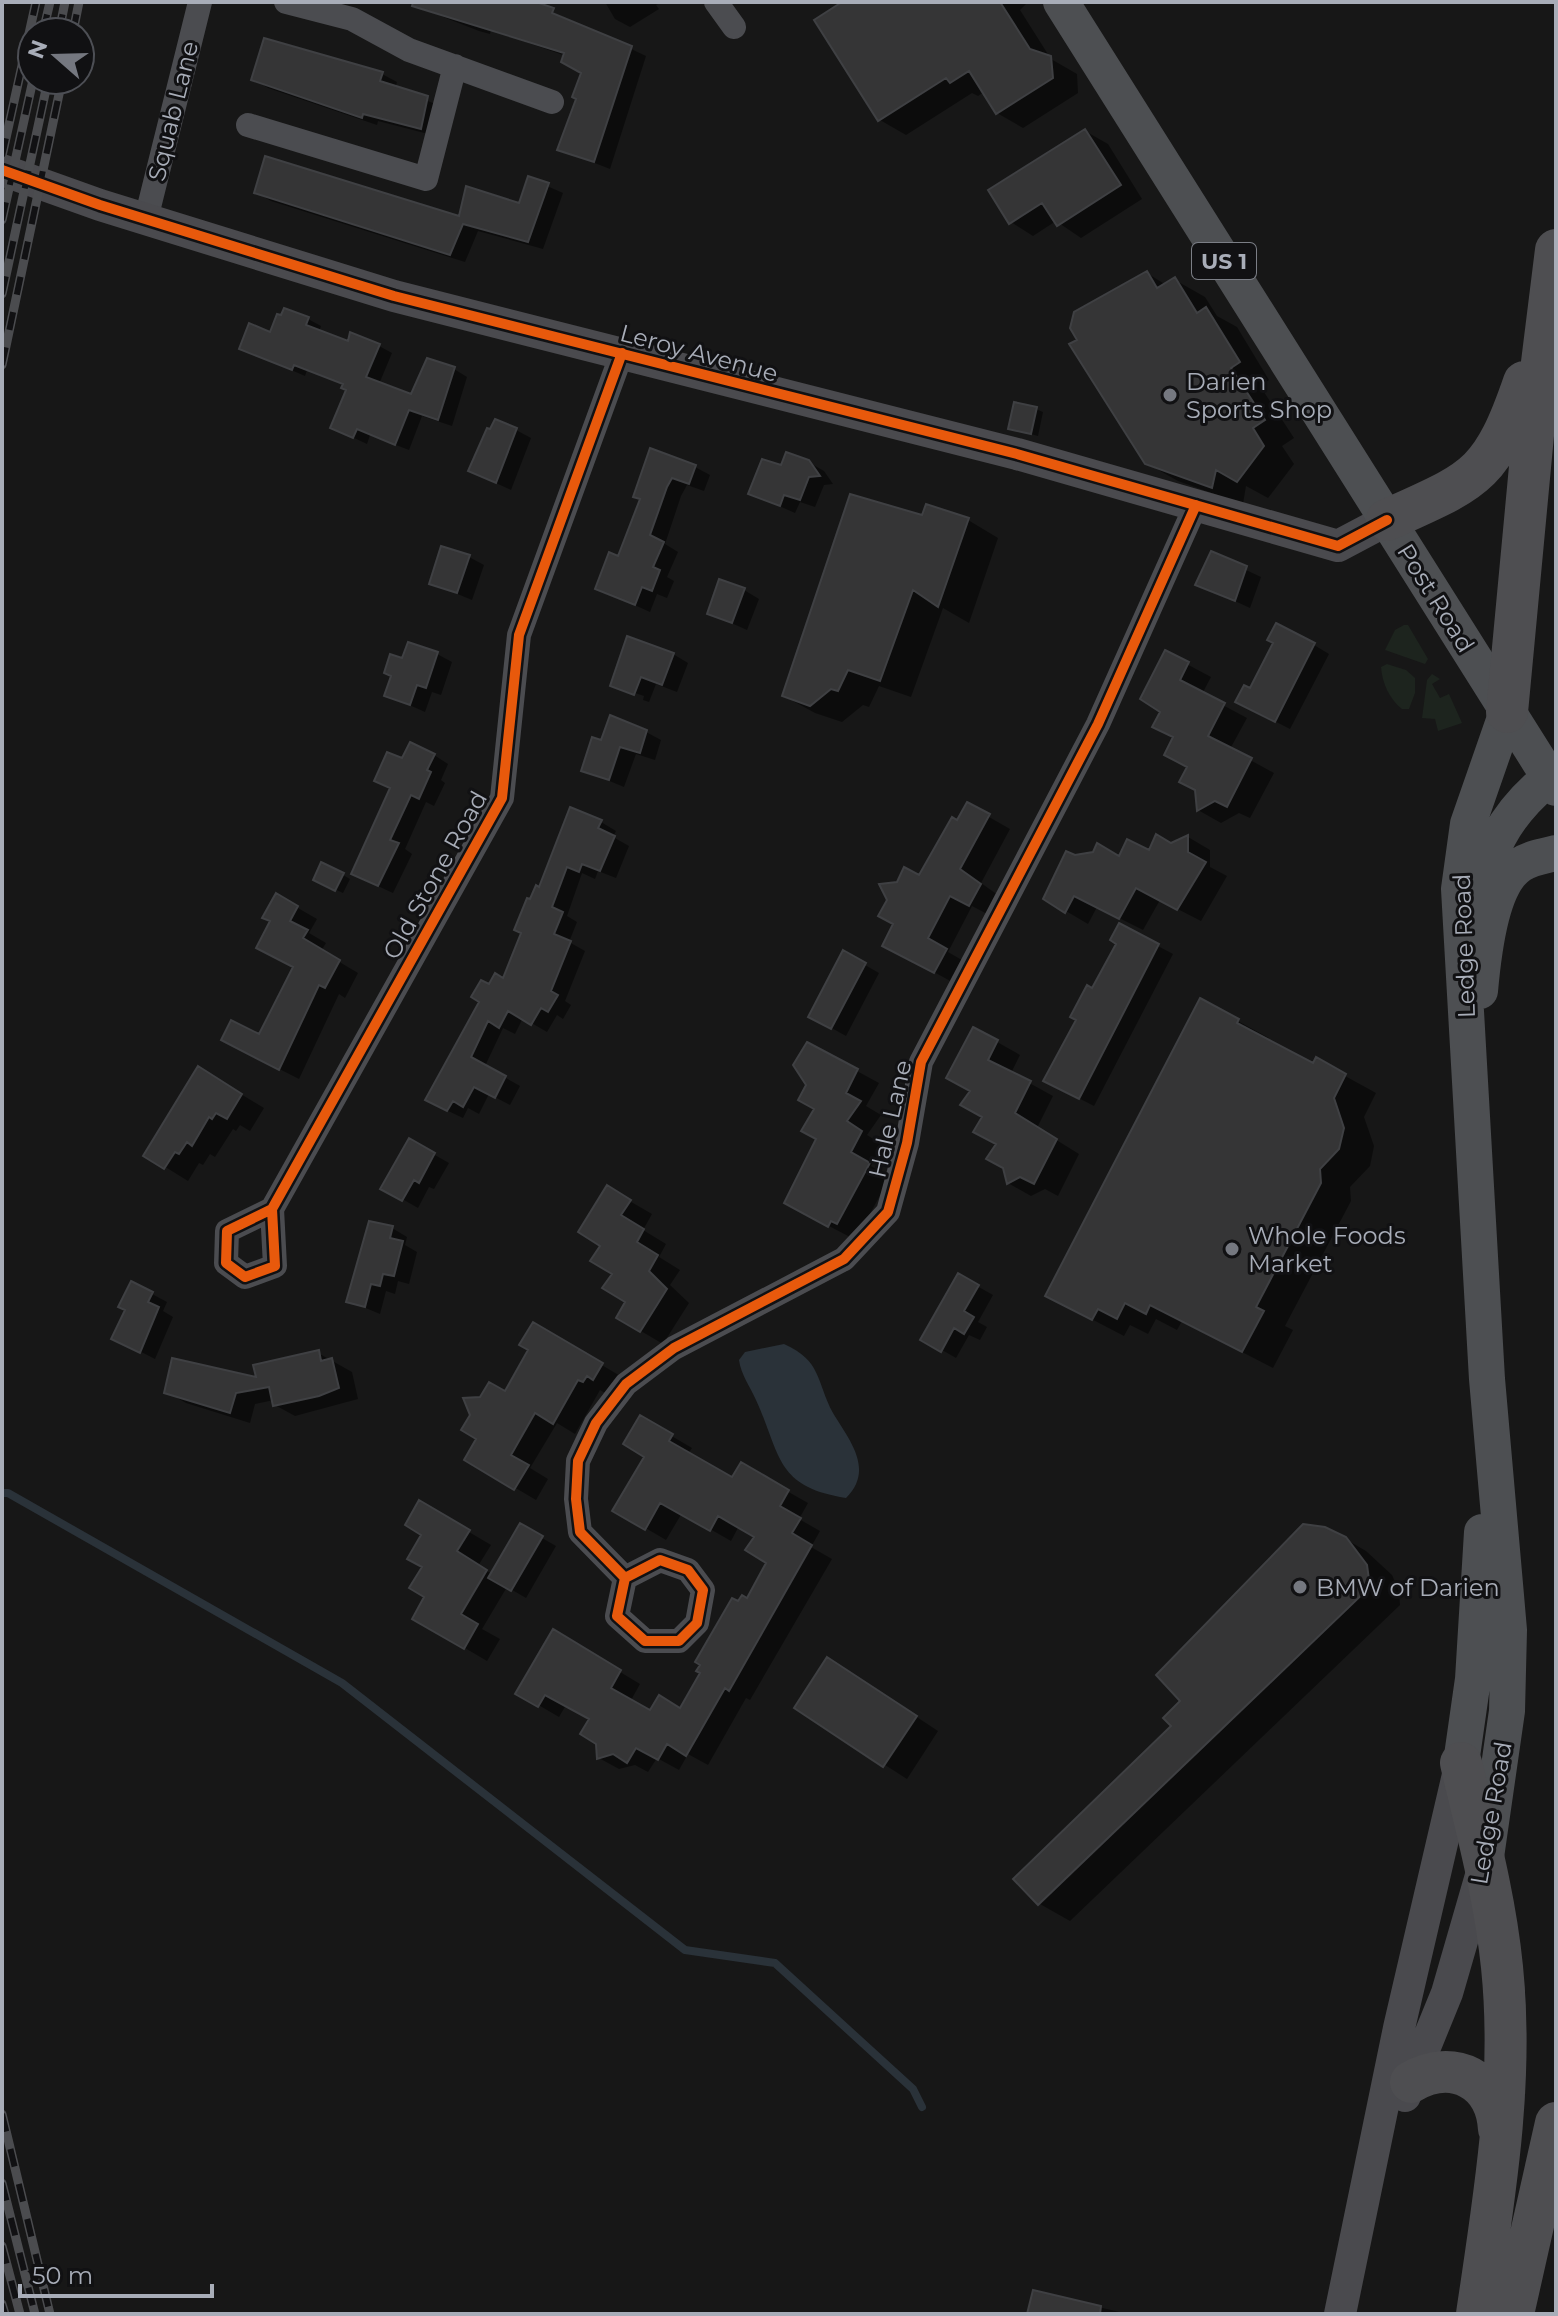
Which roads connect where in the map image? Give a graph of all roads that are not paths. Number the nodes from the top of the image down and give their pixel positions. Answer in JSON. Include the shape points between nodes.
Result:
{"nodes":[{"id":1,"x":200,"y":2,"type":"edge"},
{"id":2,"x":286,"y":2,"type":"edge"},
{"id":3,"x":716,"y":2,"type":"edge"},
{"id":4,"x":1061,"y":2,"type":"edge"},
{"id":5,"x":734,"y":27,"type":"dead end"},
{"id":6,"x":455,"y":66,"type":"junction"},
{"id":7,"x":552,"y":102,"type":"dead end"},
{"id":8,"x":248,"y":125,"type":"dead end"},
{"id":9,"x":2,"y":170,"type":"edge"},
{"id":10,"x":146,"y":219,"type":"junction"},
{"id":11,"x":1556,"y":247,"type":"edge"},
{"id":12,"x":622,"y":353,"type":"junction"},
{"id":13,"x":1196,"y":505,"type":"junction"},
{"id":14,"x":1387,"y":520,"type":"junction"},
{"id":15,"x":1507,"y":712,"type":"junction"},
{"id":16,"x":1552,"y":783,"type":"edge"},
{"id":17,"x":1556,"y":853,"type":"edge"},
{"id":18,"x":1484,"y":949,"type":"junction"},
{"id":19,"x":1470,"y":1092,"type":"junction"},
{"id":20,"x":272,"y":1209,"type":"dead end"},
{"id":21,"x":1487,"y":1379,"type":"junction"},
{"id":22,"x":625,"y":1578,"type":"dead end"},
{"id":23,"x":1461,"y":1763,"type":"junction"},
{"id":24,"x":1485,"y":1863,"type":"junction"},
{"id":25,"x":1411,"y":2082,"type":"junction"},
{"id":26,"x":1556,"y":2123,"type":"edge"},
{"id":27,"x":1499,"y":2150,"type":"junction"},
{"id":28,"x":1358,"y":2227,"type":"junction"},
{"id":29,"x":1340,"y":2314,"type":"edge"},
{"id":30,"x":1477,"y":2314,"type":"edge"},
{"id":31,"x":1513,"y":2314,"type":"edge"}],
"edges":[{"from":1,"to":10,"type":"street","name":"Squab Lane"},
{"from":2,"to":6,"type":"street","via":[[352,19],[409,50]]},
{"from":3,"to":5,"type":"street"},
{"from":4,"to":14,"type":"main road","name":"Post Road","number":"US 1"},
{"from":6,"to":7,"type":"street"},
{"from":6,"to":8,"type":"street","via":[[426,179]]},
{"from":9,"to":10,"type":"street","name":"Leroy Avenue"},
{"from":10,"to":12,"type":"street","name":"Leroy Avenue","via":[[394,296]]},
{"from":11,"to":14,"type":"highway","via":[[1528,370],[1491,458],[1453,491]]},
{"from":11,"to":15,"type":"highway"},
{"from":12,"to":13,"type":"street","name":"Leroy Avenue"},
{"from":12,"to":20,"type":"street","name":"Old Stone Road","via":[[519,635],[502,798]]},
{"from":13,"to":14,"type":"street","name":"Leroy Avenue","via":[[1338,546]]},
{"from":13,"to":22,"type":"street","name":"Hale Lane","via":[[1098,724],[921,1062],[888,1212],[844,1259],[674,1348],[626,1384],[596,1423],[578,1461],[580,1532]]},
{"from":14,"to":15,"type":"main road","name":"Post Road","number":"US 1"},
{"from":15,"to":16,"type":"main road","name":"Post Road","number":"US 1"},
{"from":15,"to":19,"type":"main road","name":"Ledge Road","via":[[1474,803],[1460,867]]},
{"from":16,"to":18,"type":"main road","name":"Ledge Road","via":[[1512,812],[1494,843],[1482,891]]},
{"from":17,"to":18,"type":"main road","name":"Ledge Road","via":[[1522,863],[1511,872]]},
{"from":18,"to":19,"type":"main road","name":"Ledge Road"},
{"from":19,"to":21,"type":"main road","name":"Ledge Road"},
{"from":21,"to":23,"type":"main road","name":"Ledge Road","via":[[1473,1679]]},
{"from":21,"to":24,"type":"main road","name":"Ledge Road","via":[[1509,1670],[1501,1773]]},
{"from":23,"to":24,"type":"highway"},
{"from":23,"to":28,"type":"street","name":"Ledge Road"},
{"from":24,"to":25,"type":"street","name":"Ledge Road","via":[[1447,1993]]},
{"from":24,"to":27,"type":"highway","via":[[1505,2010]]},
{"from":25,"to":27,"type":"highway","via":[[1449,2070],[1472,2077],[1496,2106]]},
{"from":25,"to":28,"type":"street","name":"Ledge Road"},
{"from":26,"to":31,"type":"highway"},
{"from":27,"to":30,"type":"highway"},
{"from":28,"to":29,"type":"street","name":"Ledge Road"}]}
